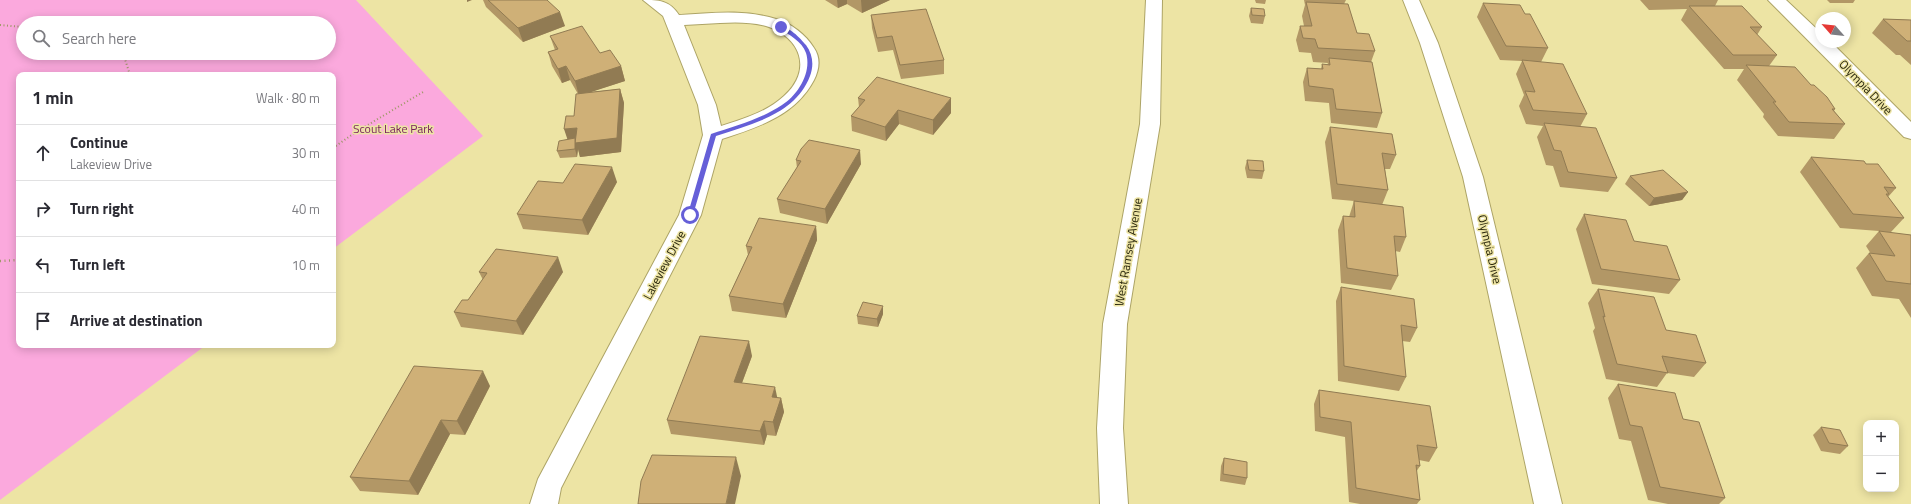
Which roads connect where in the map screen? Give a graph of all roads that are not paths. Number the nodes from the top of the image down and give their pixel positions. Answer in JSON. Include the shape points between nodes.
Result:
{"nodes":[{"id":1,"x":651,"y":0,"type":"edge"},
{"id":2,"x":1154,"y":0,"type":"edge"},
{"id":3,"x":1411,"y":0,"type":"edge"},
{"id":4,"x":1776,"y":0,"type":"edge"},
{"id":5,"x":674,"y":21,"type":"junction"},
{"id":6,"x":1815,"y":36,"type":"edge"},
{"id":7,"x":1827,"y":48,"type":"edge"},
{"id":8,"x":1911,"y":133,"type":"edge"},
{"id":9,"x":713,"y":135,"type":"junction"},
{"id":10,"x":544,"y":504,"type":"edge"},
{"id":11,"x":1114,"y":504,"type":"edge"},
{"id":12,"x":1548,"y":504,"type":"edge"}],
"edges":[{"from":1,"to":5,"type":"street","name":"Lakeview Drive","via":[[669,13]]},
{"from":2,"to":11,"type":"street","name":"West Ramsey Avenue","via":[[1150,124],[1115,324],[1110,428]]},
{"from":3,"to":12,"type":"street","name":"Olympia Drive","via":[[1429,43],[1473,177]]},
{"from":4,"to":6,"type":"street","name":"Olympia Drive"},
{"from":5,"to":9,"type":"street","name":"Lakeview Drive","via":[[707,105]]},
{"from":5,"to":9,"type":"street","via":[[716,18],[766,21],[798,38],[808,52],[810,68],[803,86],[785,106],[760,119]]},
{"from":7,"to":8,"type":"street","name":"Olympia Drive"},
{"from":9,"to":10,"type":"street","name":"Lakeview Drive","via":[[690,215],[548,487]]}]}
